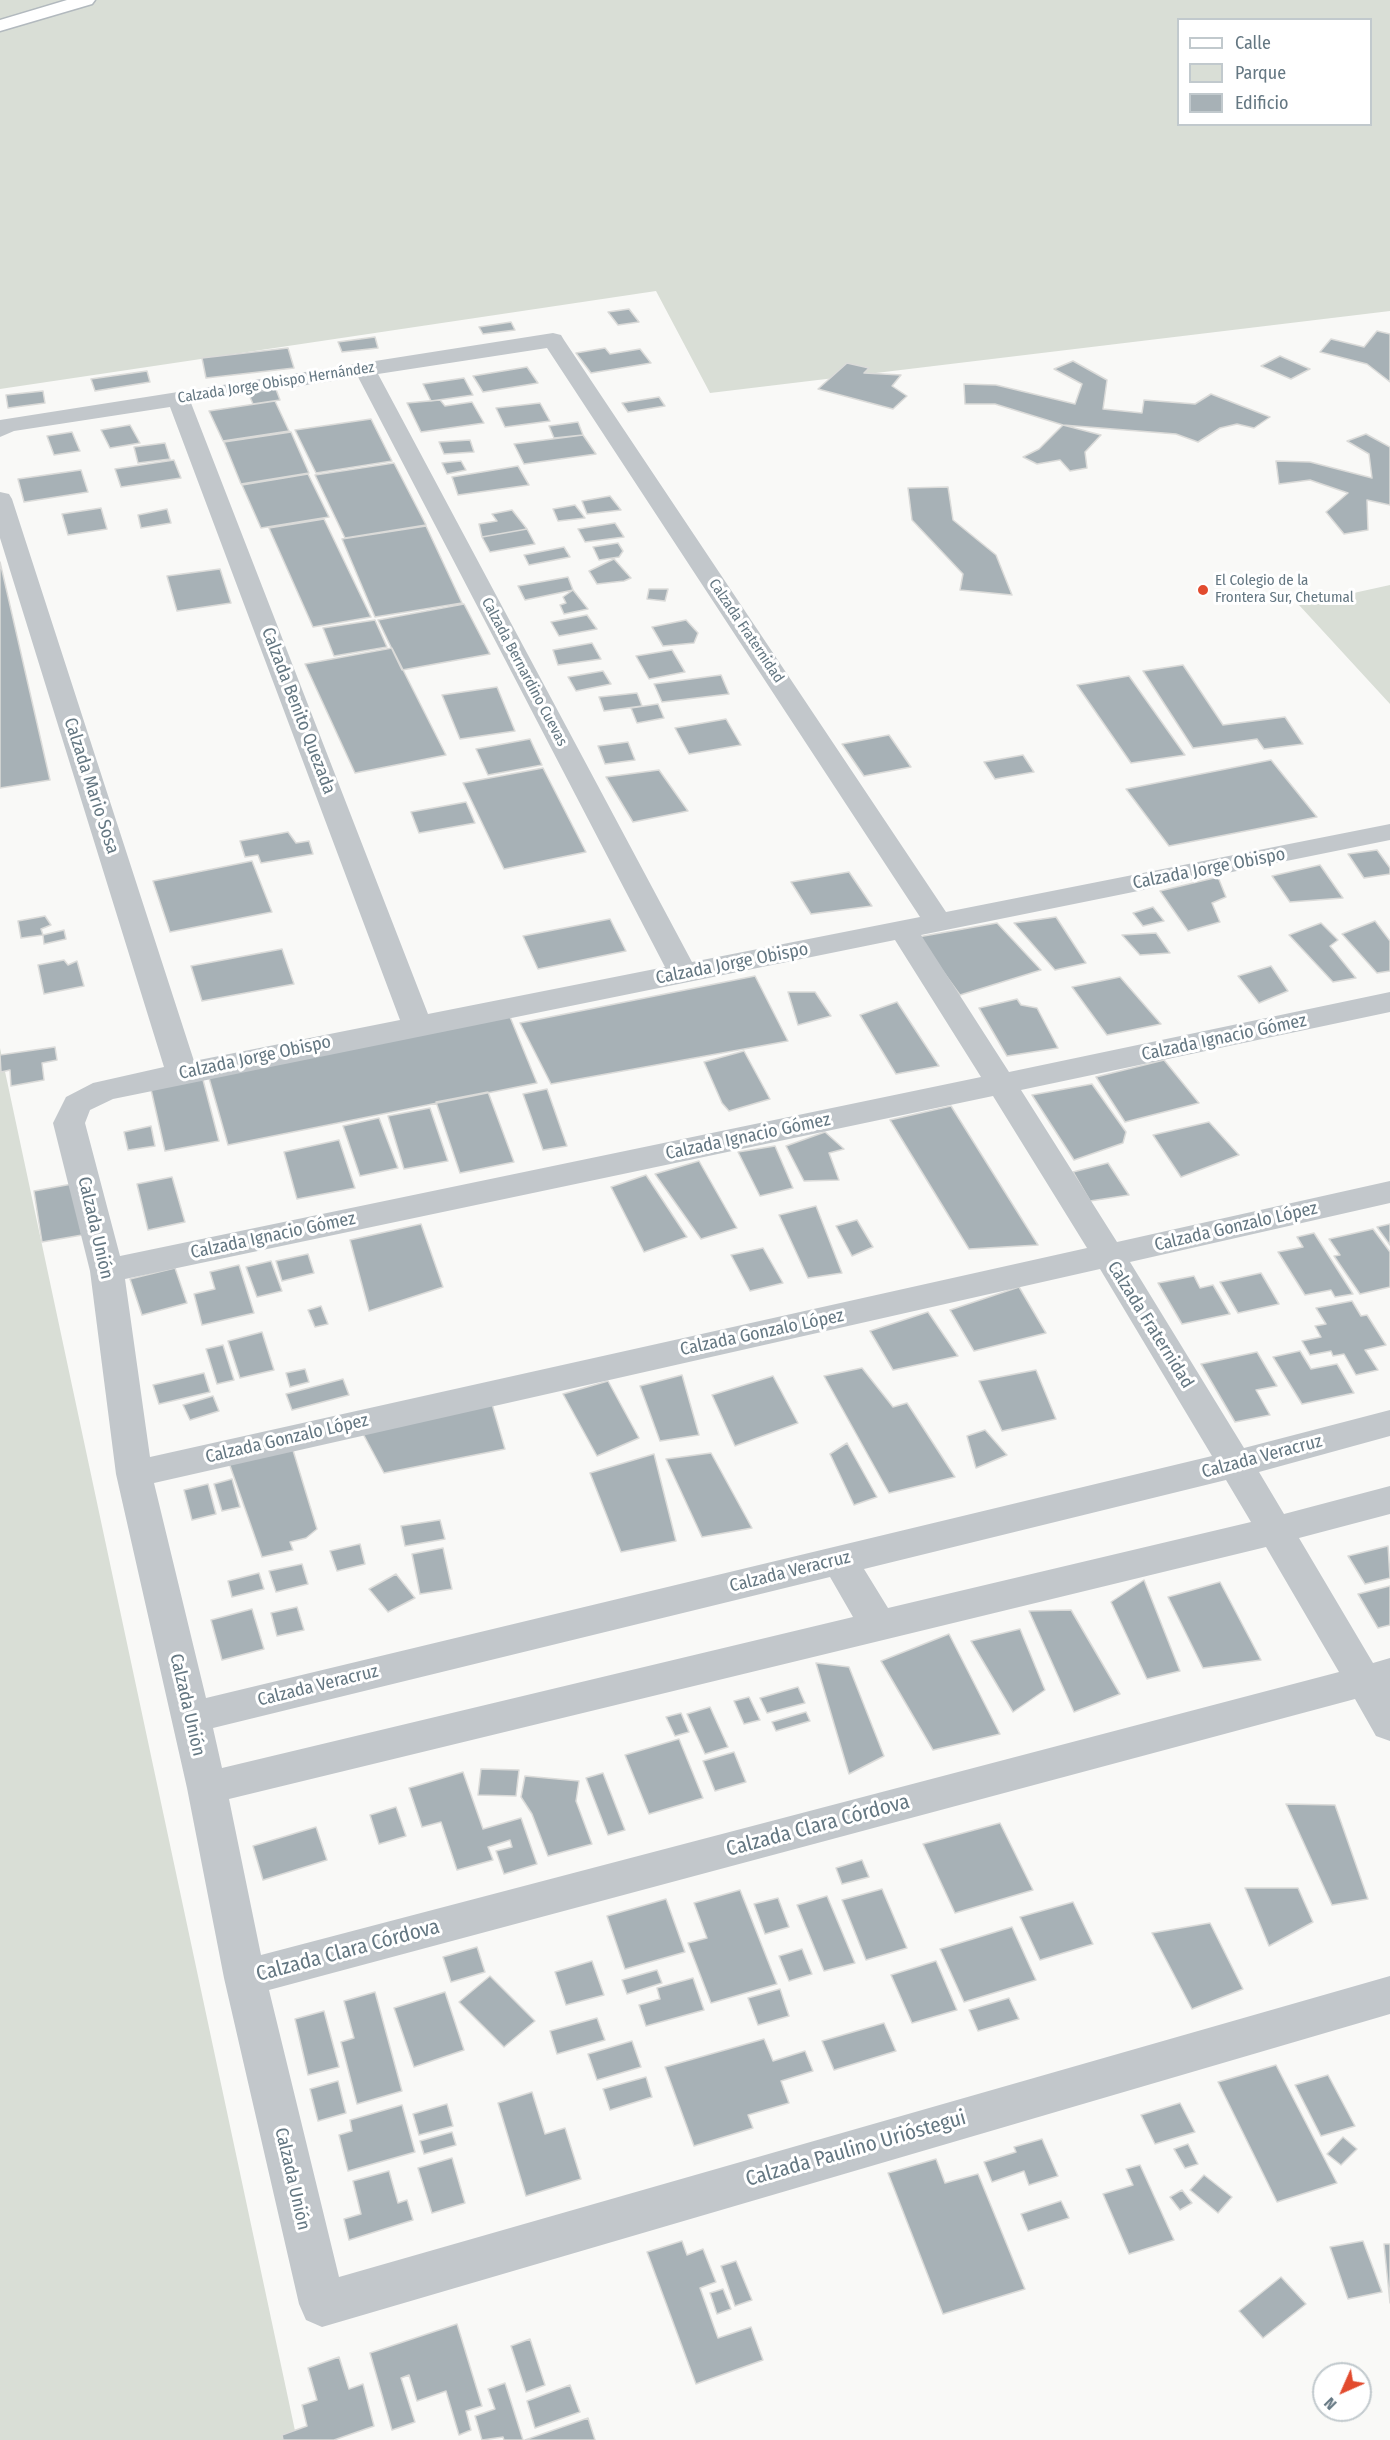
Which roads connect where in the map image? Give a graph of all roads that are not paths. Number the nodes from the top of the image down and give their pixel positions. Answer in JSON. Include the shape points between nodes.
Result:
{"nodes":[{"id":1,"x":26,"y":0,"type":"edge"},
{"id":2,"x":86,"y":0,"type":"edge"},
{"id":3,"x":0,"y":7,"type":"edge"},
{"id":4,"x":0,"y":26,"type":"edge"},
{"id":5,"x":553,"y":340,"type":"joint"},
{"id":6,"x":365,"y":370,"type":"junction"},
{"id":7,"x":178,"y":398,"type":"junction"},
{"id":8,"x":0,"y":430,"type":"edge"},
{"id":9,"x":0,"y":499,"type":"edge"},
{"id":10,"x":1390,"y":832,"type":"edge"},
{"id":11,"x":939,"y":923,"type":"junction"},
{"id":12,"x":903,"y":930,"type":"junction"},
{"id":13,"x":684,"y":974,"type":"junction"},
{"id":14,"x":1390,"y":1002,"type":"edge"},
{"id":15,"x":417,"y":1024,"type":"junction"},
{"id":16,"x":182,"y":1074,"type":"junction"},
{"id":17,"x":1003,"y":1085,"type":"junction"},
{"id":18,"x":77,"y":1104,"type":"joint"},
{"id":19,"x":1390,"y":1192,"type":"edge"},
{"id":20,"x":1107,"y":1257,"type":"junction"},
{"id":21,"x":106,"y":1271,"type":"junction"},
{"id":22,"x":1390,"y":1423,"type":"edge"},
{"id":23,"x":1237,"y":1464,"type":"junction"},
{"id":24,"x":134,"y":1474,"type":"junction"},
{"id":25,"x":1390,"y":1500,"type":"edge"},
{"id":26,"x":1276,"y":1530,"type":"junction"},
{"id":27,"x":839,"y":1560,"type":"junction"},
{"id":28,"x":879,"y":1626,"type":"junction"},
{"id":29,"x":1377,"y":1677,"type":"edge"},
{"id":30,"x":189,"y":1718,"type":"junction"},
{"id":31,"x":1390,"y":1725,"type":"edge"},
{"id":32,"x":207,"y":1788,"type":"junction"},
{"id":33,"x":245,"y":1978,"type":"junction"},
{"id":34,"x":1390,"y":1995,"type":"edge"},
{"id":35,"x":322,"y":2304,"type":"joint"}],
"edges":[{"from":1,"to":3,"type":"main road"},
{"from":2,"to":4,"type":"main road"},
{"from":5,"to":6,"type":"street","name":"Calzada Jorge Obispo Hernández"},
{"from":5,"to":11,"type":"street","name":"Calzada Fraternidad"},
{"from":6,"to":7,"type":"street","name":"Calzada Jorge Obispo Hernández"},
{"from":6,"to":13,"type":"street","name":"Calzada Bernardino Cuevas"},
{"from":7,"to":8,"type":"street","name":"Calzada Jorge Obispo Hernández","via":[[7,425]]},
{"from":7,"to":15,"type":"street","name":"Calzada Benito Quezada"},
{"from":9,"to":16,"type":"street","name":"Calzada Mario Sosa"},
{"from":10,"to":11,"type":"street","name":"Calzada Jorge Obispo"},
{"from":11,"to":12,"type":"street","name":"Calzada Jorge Obispo"},
{"from":12,"to":13,"type":"street","name":"Calzada Jorge Obispo"},
{"from":12,"to":17,"type":"street","name":"Calzada Fraternidad"},
{"from":13,"to":15,"type":"street","name":"Calzada Jorge Obispo"},
{"from":14,"to":17,"type":"street","name":"Calzada Ignacio Gómez"},
{"from":15,"to":16,"type":"street","name":"Calzada Jorge Obispo"},
{"from":16,"to":18,"type":"street","name":"Calzada Jorge Obispo","via":[[104,1090]]},
{"from":17,"to":20,"type":"street","name":"Calzada Fraternidad"},
{"from":17,"to":21,"type":"street","name":"Calzada Ignacio Gómez"},
{"from":18,"to":21,"type":"street","name":"Calzada Unión","via":[[69,1123]]},
{"from":19,"to":20,"type":"street","name":"Calzada Gonzalo López"},
{"from":20,"to":23,"type":"street","name":"Calzada Fraternidad"},
{"from":20,"to":24,"type":"street","name":"Calzada Gonzalo López"},
{"from":21,"to":24,"type":"street","name":"Calzada Unión"},
{"from":22,"to":23,"type":"street","name":"Calzada Veracruz"},
{"from":23,"to":26,"type":"street","name":"Calzada Fraternidad"},
{"from":23,"to":27,"type":"street","name":"Calzada Veracruz"},
{"from":24,"to":30,"type":"street","name":"Calzada Unión"},
{"from":25,"to":26,"type":"street"},
{"from":26,"to":28,"type":"street"},
{"from":26,"to":29,"type":"street","name":"Calzada Fraternidad"},
{"from":27,"to":28,"type":"street"},
{"from":27,"to":30,"type":"street","name":"Calzada Veracruz"},
{"from":28,"to":32,"type":"street"},
{"from":29,"to":31,"type":"street","name":"Calzada Fraternidad"},
{"from":29,"to":33,"type":"street","name":"Calzada Clara Córdova"},
{"from":30,"to":32,"type":"street","name":"Calzada Unión"},
{"from":32,"to":33,"type":"street","name":"Calzada Unión"},
{"from":33,"to":35,"type":"street","name":"Calzada Unión"},
{"from":34,"to":35,"type":"street","name":"Calzada Paulino Urióstegui"}]}
